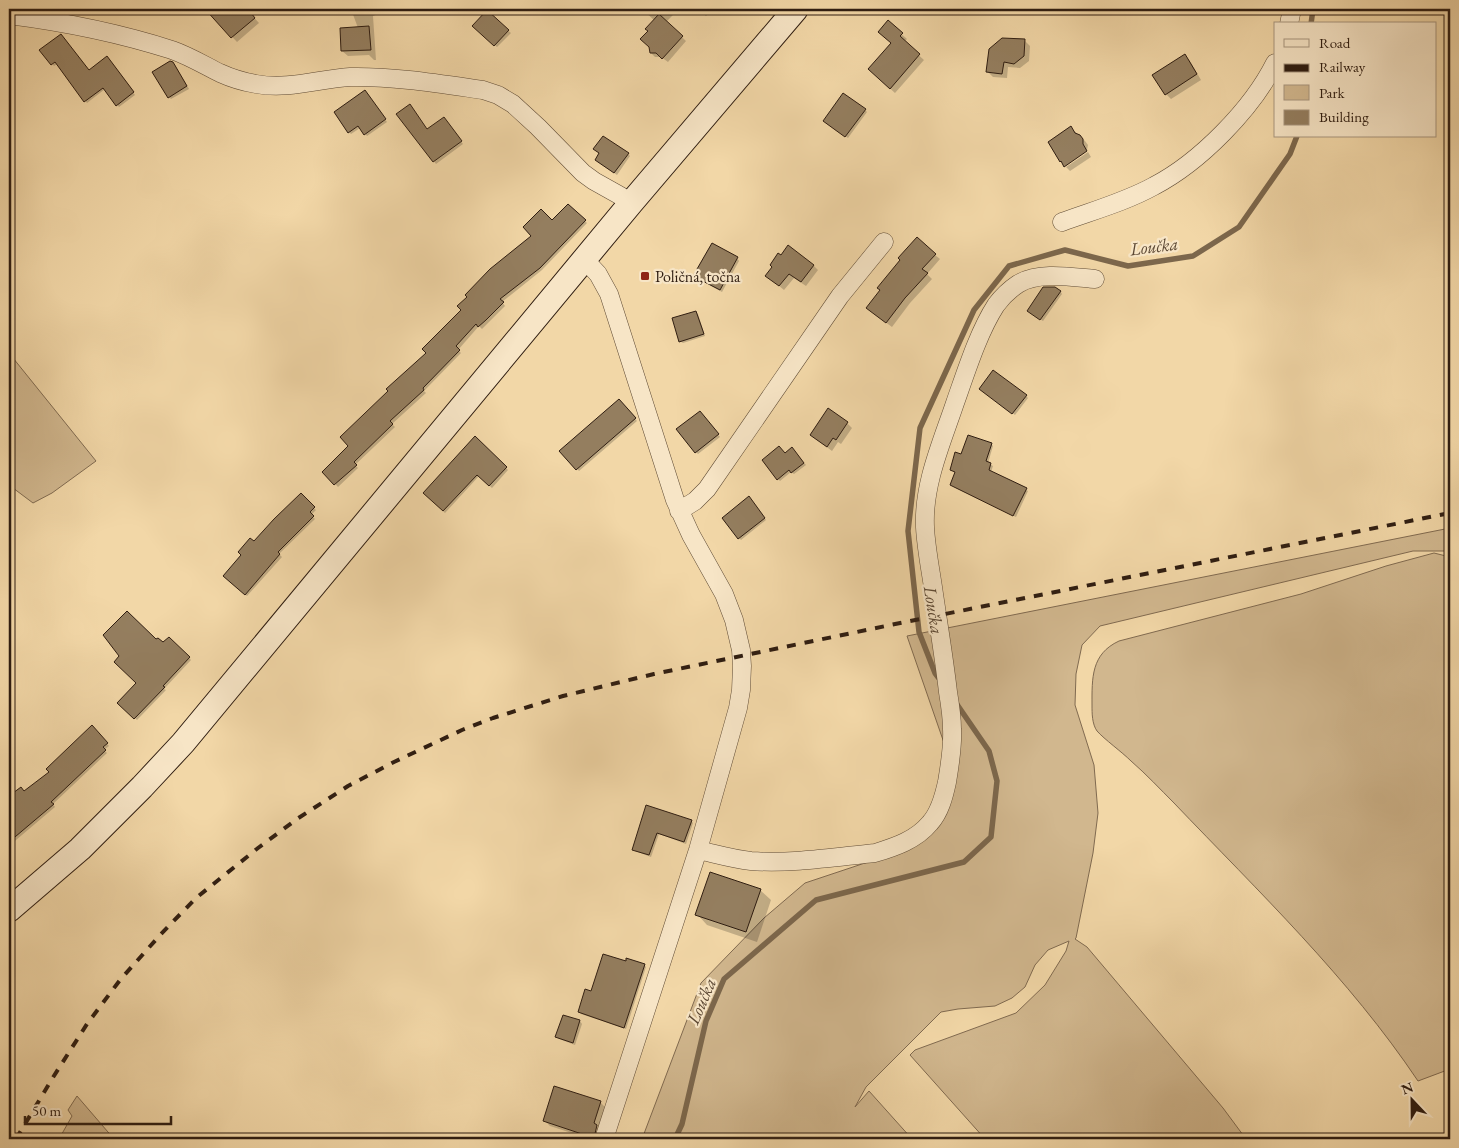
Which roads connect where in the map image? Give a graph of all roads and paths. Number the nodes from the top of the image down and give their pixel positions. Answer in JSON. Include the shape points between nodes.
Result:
{"nodes":[{"id":1,"x":1292,"y":9,"type":"edge"},
{"id":2,"x":787,"y":12,"type":"edge"},
{"id":3,"x":9,"y":15,"type":"edge"},
{"id":4,"x":1289,"y":22,"type":"edge"},
{"id":5,"x":1274,"y":65,"type":"edge"},
{"id":6,"x":631,"y":203,"type":"junction"},
{"id":7,"x":1062,"y":222,"type":"dead end"},
{"id":8,"x":884,"y":242,"type":"dead end"},
{"id":9,"x":584,"y":259,"type":"junction"},
{"id":10,"x":1095,"y":280,"type":"dead end"},
{"id":11,"x":679,"y":510,"type":"junction"},
{"id":12,"x":698,"y":850,"type":"junction"},
{"id":13,"x":9,"y":910,"type":"edge"},
{"id":14,"x":604,"y":1139,"type":"edge"}],
"edges":[{"from":1,"to":4,"type":"street"},
{"from":2,"to":6,"type":"main road"},
{"from":3,"to":6,"type":"street","via":[[110,32],[173,51],[221,74],[258,84],[296,85],[370,77],[483,90],[513,104],[583,173]]},
{"from":5,"to":7,"type":"street","via":[[1244,110],[1216,140],[1182,168],[1154,186]]},
{"from":6,"to":9,"type":"main road"},
{"from":8,"to":11,"type":"street","via":[[840,296],[707,489]]},
{"from":9,"to":11,"type":"street","via":[[598,274],[609,294]]},
{"from":9,"to":13,"type":"main road","via":[[183,743],[80,849]]},
{"from":10,"to":12,"type":"street","via":[[1039,276],[1018,284],[1005,294],[996,305],[966,371],[934,464],[925,526],[946,671],[952,754],[940,809],[931,822],[909,840],[874,853],[773,862]]},
{"from":11,"to":12,"type":"street","via":[[729,606],[742,666],[738,708]]},
{"from":12,"to":14,"type":"street"}]}
